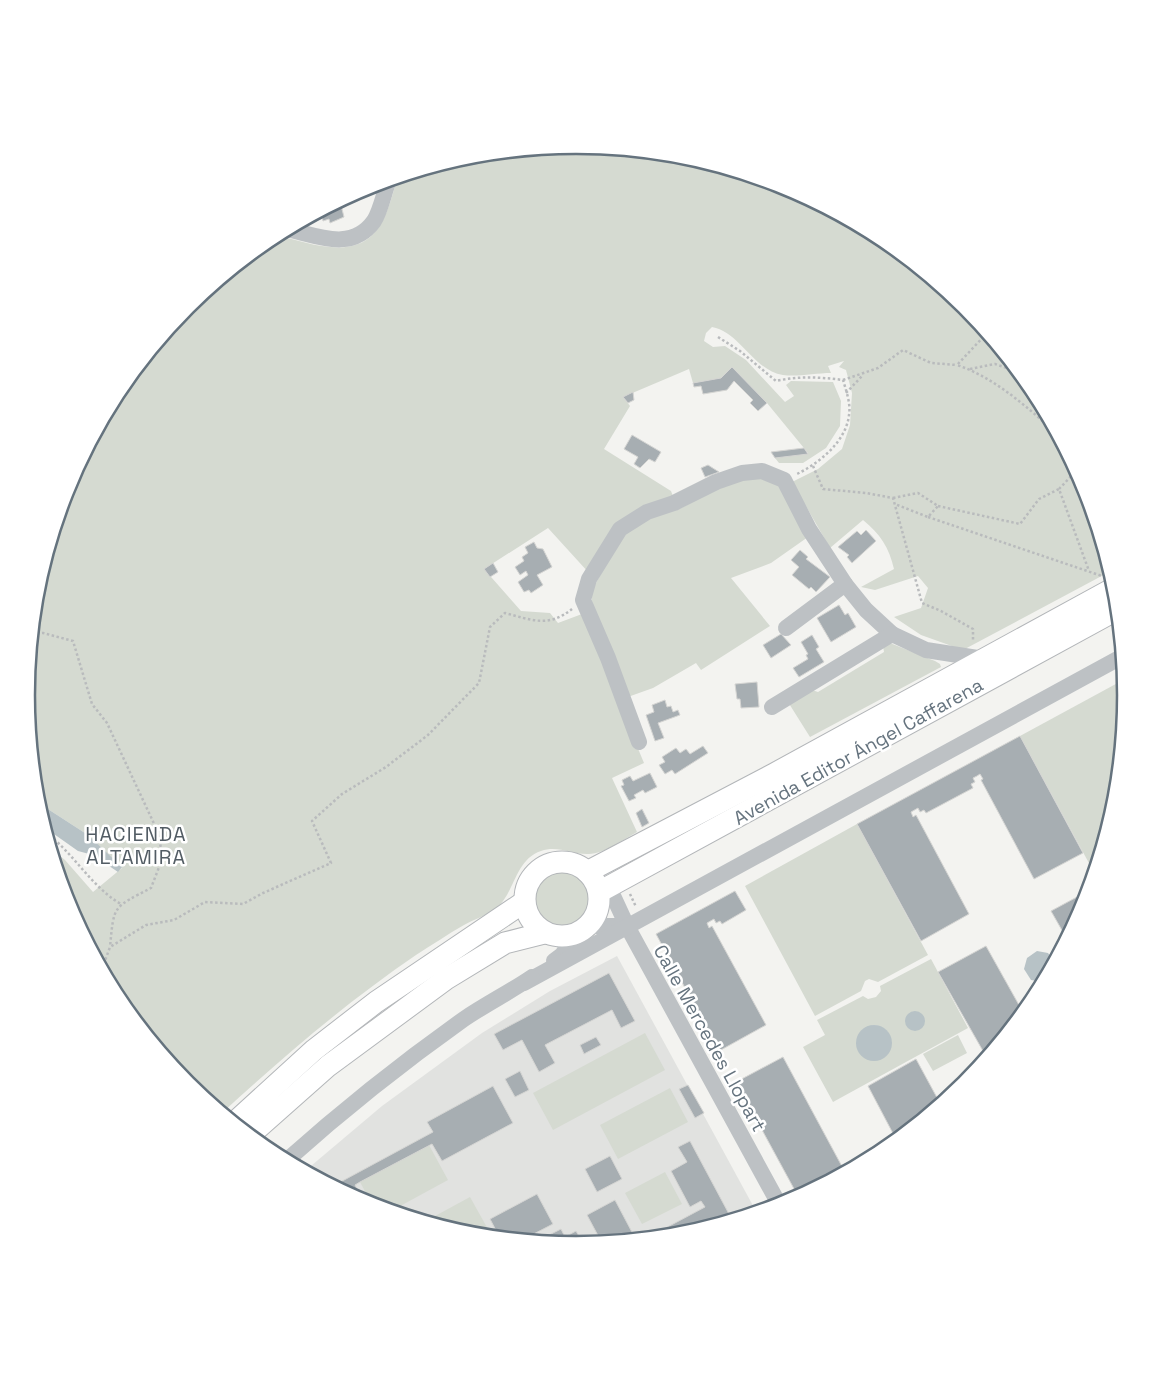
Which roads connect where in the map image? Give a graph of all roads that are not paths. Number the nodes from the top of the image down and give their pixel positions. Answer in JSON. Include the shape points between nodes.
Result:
{"nodes":[{"id":1,"x":386,"y":189,"type":"edge"},
{"id":2,"x":298,"y":232,"type":"edge"},
{"id":3,"x":1106,"y":583,"type":"edge"},
{"id":4,"x":845,"y":584,"type":"junction"},
{"id":5,"x":1111,"y":613,"type":"edge"},
{"id":6,"x":786,"y":628,"type":"dead end"},
{"id":7,"x":892,"y":634,"type":"junction"},
{"id":8,"x":978,"y":658,"type":"junction"},
{"id":9,"x":1117,"y":659,"type":"edge"},
{"id":10,"x":772,"y":707,"type":"dead end"},
{"id":11,"x":639,"y":742,"type":"dead end"},
{"id":12,"x":597,"y":883,"type":"junction"},
{"id":13,"x":524,"y":902,"type":"junction"},
{"id":14,"x":627,"y":926,"type":"junction"},
{"id":15,"x":582,"y":930,"type":"junction"},
{"id":16,"x":544,"y":933,"type":"junction"},
{"id":17,"x":524,"y":983,"type":"junction"},
{"id":18,"x":238,"y":1118,"type":"edge"},
{"id":19,"x":255,"y":1131,"type":"edge"},
{"id":20,"x":292,"y":1156,"type":"edge"},
{"id":21,"x":776,"y":1199,"type":"edge"}],
"edges":[{"from":1,"to":2,"type":"street","via":[[375,220],[358,237],[334,240]]},
{"from":3,"to":8,"type":"main road","name":"Avenida Editor Ángel Caffarena"},
{"from":4,"to":6,"type":"street"},
{"from":4,"to":7,"type":"street","name":"Avenida Editor Ángel Caffarena","via":[[866,610]]},
{"from":4,"to":11,"type":"street","name":"Avenida Editor Ángel Caffarena","via":[[808,529],[784,480],[762,471],[742,473],[716,482],[674,503],[647,512],[620,529],[589,578],[583,600]]},
{"from":5,"to":12,"type":"main road","name":"Avenida Editor Ángel Caffarena"},
{"from":7,"to":8,"type":"street","name":"Avenida Editor Ángel Caffarena","via":[[926,650]]},
{"from":7,"to":10,"type":"street"},
{"from":8,"to":12,"type":"main road","name":"Avenida Editor Ángel Caffarena","via":[[774,774]]},
{"from":9,"to":14,"type":"street"},
{"from":12,"to":13,"type":"main road","via":[[568,863],[546,866],[530,880]]},
{"from":12,"to":14,"type":"street","name":"Calle Mercedes Llopart"},
{"from":12,"to":15,"type":"main road","via":[[598,910]]},
{"from":13,"to":16,"type":"main road","via":[[530,920]]},
{"from":13,"to":18,"type":"main road","via":[[376,1002],[314,1050]]},
{"from":14,"to":15,"type":"street"},
{"from":14,"to":17,"type":"street"},
{"from":14,"to":21,"type":"street","name":"Calle Mercedes Llopart"},
{"from":15,"to":16,"type":"main road","via":[[560,937]]},
{"from":15,"to":17,"type":"street","via":[[562,955]]},
{"from":16,"to":19,"type":"main road","via":[[505,943],[446,980],[328,1066]]},
{"from":17,"to":20,"type":"street","via":[[466,1018],[410,1058],[339,1113]]}]}
